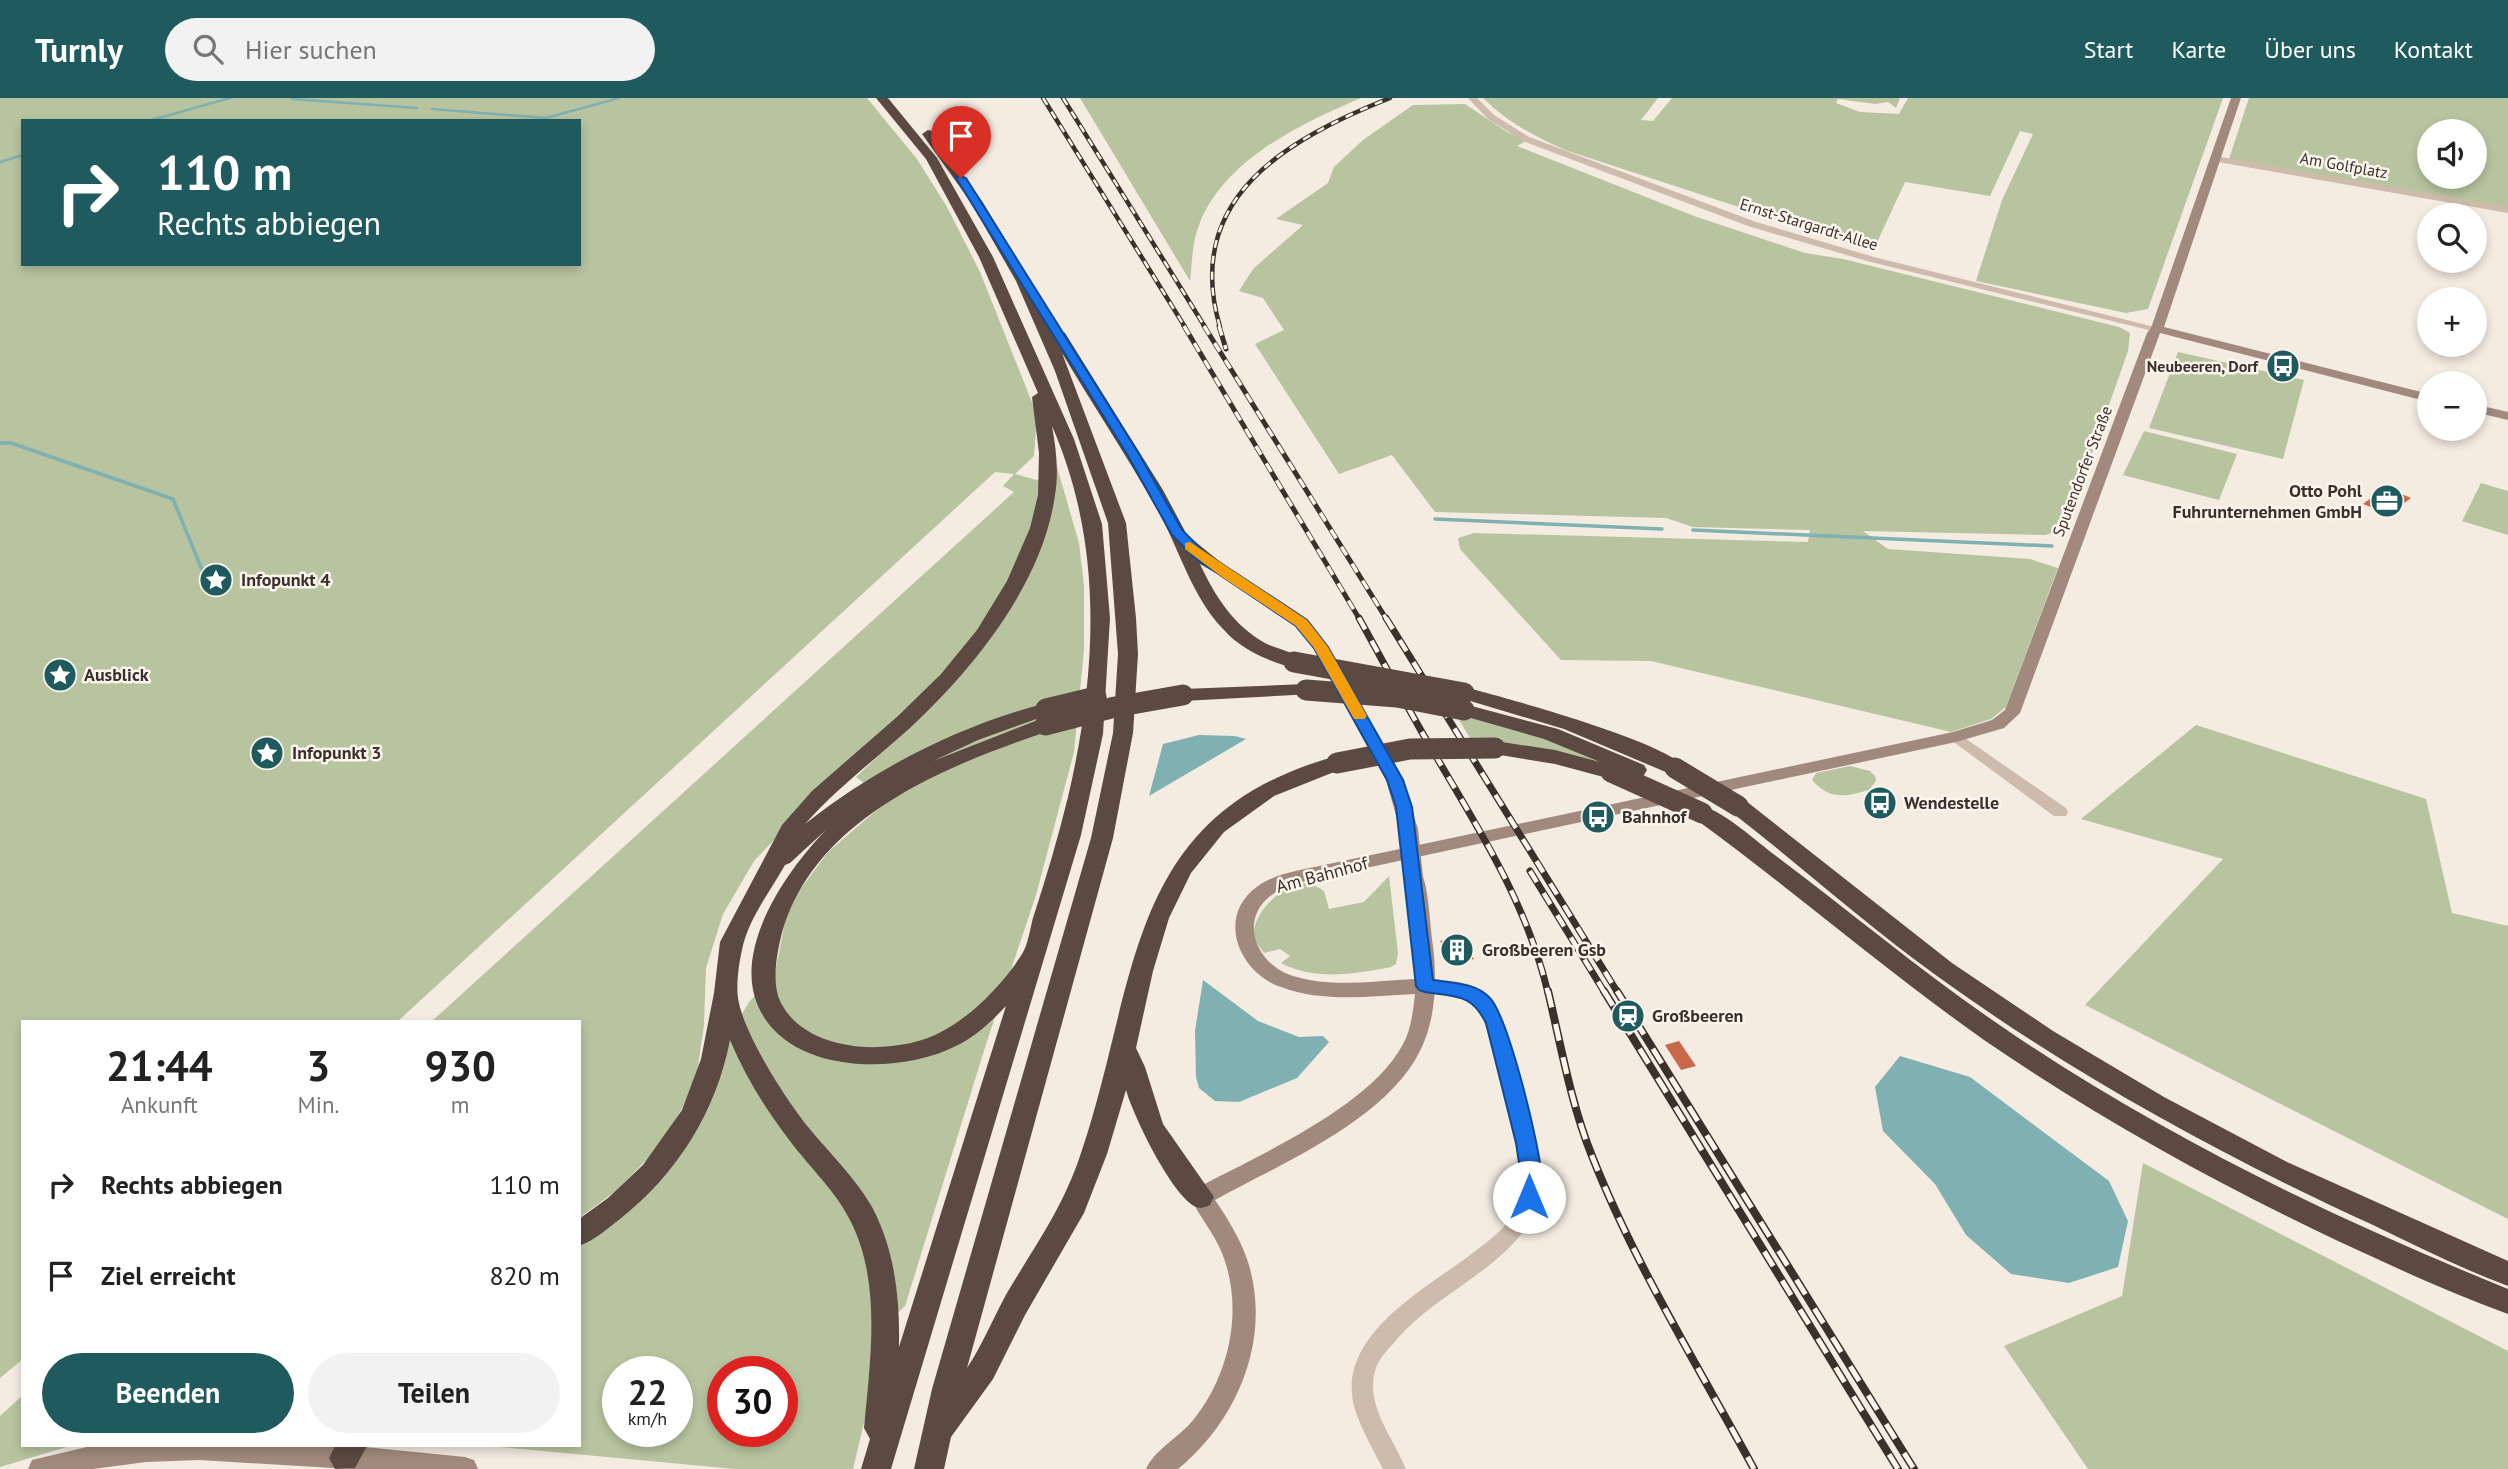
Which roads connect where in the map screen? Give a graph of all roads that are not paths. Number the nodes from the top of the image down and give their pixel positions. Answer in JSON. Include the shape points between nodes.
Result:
{"nodes":[{"id":1,"x":882,"y":98,"type":"edge"},
{"id":2,"x":898,"y":98,"type":"edge"},
{"id":3,"x":1472,"y":98,"type":"edge"},
{"id":4,"x":2236,"y":98,"type":"edge"},
{"id":5,"x":2215,"y":159,"type":"junction"},
{"id":6,"x":2508,"y":210,"type":"edge"},
{"id":7,"x":1023,"y":281,"type":"junction"},
{"id":8,"x":2157,"y":329,"type":"junction"},
{"id":9,"x":1036,"y":371,"type":"junction"},
{"id":10,"x":2417,"y":395,"type":"edge"},
{"id":11,"x":2487,"y":411,"type":"edge"},
{"id":12,"x":2508,"y":416,"type":"edge"},
{"id":13,"x":1177,"y":532,"type":"junction"},
{"id":14,"x":1226,"y":574,"type":"joint"},
{"id":15,"x":1300,"y":676,"type":"junction"},
{"id":16,"x":1464,"y":701,"type":"junction"},
{"id":17,"x":1046,"y":717,"type":"junction"},
{"id":18,"x":1956,"y":737,"type":"junction"},
{"id":19,"x":1866,"y":755,"type":"joint"},
{"id":20,"x":2060,"y":812,"type":"dead end"},
{"id":21,"x":1702,"y":813,"type":"junction"},
{"id":22,"x":773,"y":867,"type":"junction"},
{"id":23,"x":1035,"y":951,"type":"junction"},
{"id":24,"x":1425,"y":986,"type":"junction"},
{"id":25,"x":726,"y":996,"type":"junction"},
{"id":26,"x":1125,"y":1051,"type":"junction"},
{"id":27,"x":1201,"y":1197,"type":"junction"},
{"id":28,"x":581,"y":1232,"type":"edge"},
{"id":29,"x":2508,"y":1274,"type":"edge"},
{"id":30,"x":2508,"y":1302,"type":"edge"},
{"id":31,"x":936,"y":1437,"type":"junction"},
{"id":32,"x":348,"y":1452,"type":"edge"},
{"id":33,"x":41,"y":1469,"type":"edge"},
{"id":34,"x":465,"y":1469,"type":"edge"},
{"id":35,"x":876,"y":1469,"type":"edge"},
{"id":36,"x":929,"y":1469,"type":"edge"},
{"id":37,"x":1159,"y":1469,"type":"edge"},
{"id":38,"x":1395,"y":1469,"type":"edge"}],
"edges":[{"from":1,"to":9,"type":"highway","via":[[930,158],[958,203]]},
{"from":2,"to":7,"type":"highway","via":[[946,155]]},
{"from":3,"to":8,"type":"street","name":"Ernst-Stargardt-Allee","via":[[1491,117],[1526,138],[1752,224]]},
{"from":4,"to":5,"type":"main road","name":"Sputendorfer Straße"},
{"from":5,"to":6,"type":"street","name":"Am Golfplatz"},
{"from":5,"to":8,"type":"main road","name":"Sputendorfer Straße"},
{"from":7,"to":13,"type":"highway"},
{"from":7,"to":31,"type":"highway","via":[[1063,371],[1116,523],[1128,654],[1123,733],[1102,838]]},
{"from":8,"to":10,"type":"main road"},
{"from":8,"to":18,"type":"main road","name":"Sputendorfer Straße","via":[[2011,713],[1998,724]]},
{"from":9,"to":22,"type":"highway","via":[[1048,453],[1048,489],[1039,528],[999,615],[917,711],[790,828]]},
{"from":9,"to":23,"type":"highway","via":[[1070,449],[1093,524],[1101,618],[1093,734],[1070,835]]},
{"from":11,"to":12,"type":"main road"},
{"from":13,"to":14,"type":"highway"},
{"from":13,"to":15,"type":"highway","via":[[1184,552],[1227,622]]},
{"from":14,"to":24,"type":"main road","bridge":true,"via":[[1293,617],[1314,639],[1395,780],[1409,830]]},
{"from":15,"to":16,"type":"highway","bridge":true,"via":[[1396,697]]},
{"from":15,"to":16,"type":"highway","bridge":true,"via":[[1366,676]]},
{"from":15,"to":17,"type":"highway","bridge":true,"via":[[1250,690],[1184,688],[1115,707]]},
{"from":16,"to":21,"type":"highway","via":[[1637,771],[1688,799]]},
{"from":16,"to":29,"type":"highway","bridge":true,"via":[[1511,704],[1574,724],[1675,768],[1738,806],[1871,914],[2044,1038],[2278,1170]]},
{"from":17,"to":22,"type":"highway","via":[[968,736],[888,773],[847,800]]},
{"from":17,"to":23,"type":"highway","via":[[938,766],[866,808],[830,836],[800,869],[779,908],[766,945],[769,1006],[789,1029],[813,1045],[851,1055],[902,1055],[946,1041],[978,1019]]},
{"from":18,"to":19,"type":"main road","name":"Sputendorfer Straße"},
{"from":18,"to":20,"type":"street"},
{"from":19,"to":24,"type":"main road","name":"Am Bahnhof","via":[[1324,871],[1261,893],[1247,910],[1243,931],[1248,951],[1284,981],[1324,990]]},
{"from":21,"to":26,"type":"highway","bridge":true,"via":[[1611,772],[1495,748],[1418,748],[1303,774],[1248,803],[1210,833],[1180,869],[1151,933]]},
{"from":21,"to":30,"type":"highway","via":[[1911,975],[2067,1082],[2267,1194]]},
{"from":22,"to":25,"type":"highway","via":[[731,944]]},
{"from":23,"to":35,"type":"highway"},
{"from":24,"to":27,"type":"main road","via":[[1416,1037],[1384,1084],[1322,1128]]},
{"from":24,"to":38,"type":"street","name":"Am Bahnhof","via":[[1473,993],[1485,1004],[1495,1023],[1532,1182],[1526,1212],[1497,1247],[1418,1302],[1389,1330],[1367,1362],[1361,1382],[1363,1405]]},
{"from":25,"to":28,"type":"highway","via":[[704,1091],[691,1121],[649,1175]]},
{"from":25,"to":35,"type":"highway","via":[[750,1062],[790,1123],[835,1173],[870,1232],[884,1287],[887,1340]]},
{"from":26,"to":27,"type":"highway","via":[[1135,1067],[1148,1120]]},
{"from":26,"to":31,"type":"highway","via":[[1095,1152],[1070,1213],[987,1362]]},
{"from":27,"to":37,"type":"main road","via":[[1230,1245],[1242,1281],[1242,1348],[1223,1399],[1208,1423]]},
{"from":31,"to":36,"type":"highway"},
{"from":32,"to":33,"type":"main road","via":[[179,1447],[84,1458]]},
{"from":32,"to":34,"type":"main road"}]}
